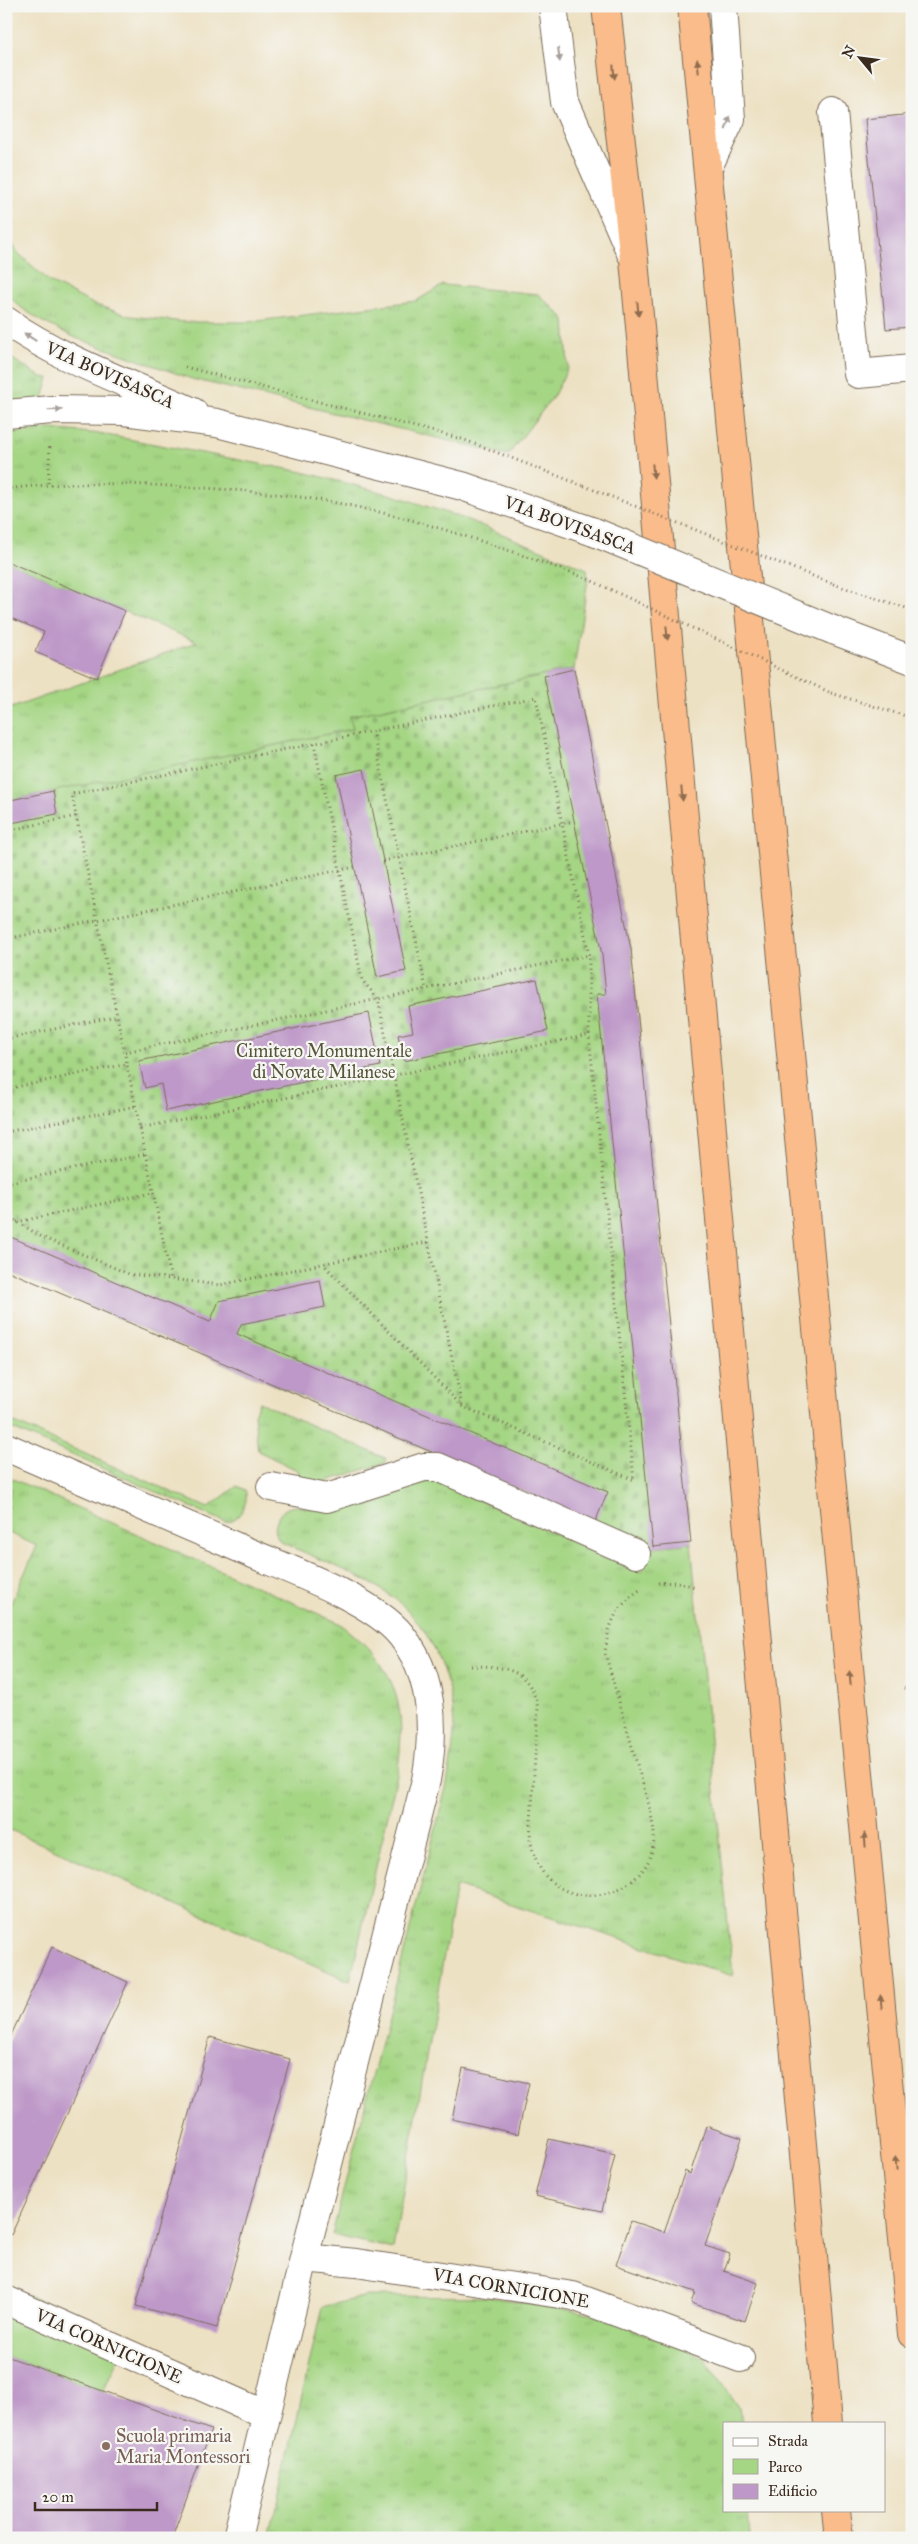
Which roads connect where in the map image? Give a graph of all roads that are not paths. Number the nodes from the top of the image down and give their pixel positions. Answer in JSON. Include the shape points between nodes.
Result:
{"nodes":[{"id":1,"x":554,"y":6,"type":"edge"},
{"id":2,"x":606,"y":6,"type":"edge"},
{"id":3,"x":692,"y":6,"type":"edge"},
{"id":4,"x":723,"y":6,"type":"edge"},
{"id":5,"x":833,"y":112,"type":"dead end"},
{"id":6,"x":708,"y":167,"type":"junction"},
{"id":7,"x":634,"y":260,"type":"junction"},
{"id":8,"x":6,"y":321,"type":"edge"},
{"id":9,"x":912,"y":369,"type":"edge"},
{"id":10,"x":6,"y":414,"type":"edge"},
{"id":11,"x":217,"y":424,"type":"junction"},
{"id":12,"x":912,"y":660,"type":"edge"},
{"id":13,"x":6,"y":1447,"type":"edge"},
{"id":14,"x":271,"y":1487,"type":"dead end"},
{"id":15,"x":636,"y":1554,"type":"dead end"},
{"id":16,"x":304,"y":2258,"type":"junction"},
{"id":17,"x":6,"y":2300,"type":"edge"},
{"id":18,"x":912,"y":2334,"type":"edge"},
{"id":19,"x":740,"y":2358,"type":"dead end"},
{"id":20,"x":266,"y":2415,"type":"junction"},
{"id":21,"x":828,"y":2422,"type":"edge"},
{"id":22,"x":836,"y":2512,"type":"edge"},
{"id":23,"x":237,"y":2538,"type":"edge"},
{"id":24,"x":839,"y":2538,"type":"edge"}],
"edges":[{"from":1,"to":7,"type":"street","one_way":true,"via":[[565,102]]},
{"from":2,"to":7,"type":"highway","one_way":true},
{"from":6,"to":3,"type":"highway","one_way":true},
{"from":6,"to":4,"type":"street","one_way":true,"via":[[731,119]]},
{"from":5,"to":9,"type":"street","via":[[858,374]]},
{"from":18,"to":6,"type":"highway","one_way":true},
{"from":7,"to":21,"type":"highway","one_way":true},
{"from":11,"to":8,"type":"street","name":"VIA BOVISASCA","one_way":true,"via":[[66,358]]},
{"from":10,"to":11,"type":"street","name":"VIA BOVISASCA","one_way":true,"via":[[52,410],[124,411]]},
{"from":11,"to":12,"type":"street","name":"VIA BOVISASCA","bridge":true,"via":[[462,486],[594,532]]},
{"from":13,"to":16,"type":"street","via":[[287,1569],[375,1611],[401,1636],[420,1669],[432,1728],[426,1780]]},
{"from":14,"to":15,"type":"street","via":[[327,1498],[424,1467],[438,1467]]},
{"from":16,"to":19,"type":"street","name":"VIA CORNICIONE","via":[[573,2296]]},
{"from":16,"to":20,"type":"street"},
{"from":17,"to":20,"type":"street","name":"VIA CORNICIONE"},
{"from":20,"to":23,"type":"street"},
{"from":22,"to":24,"type":"highway"}]}
